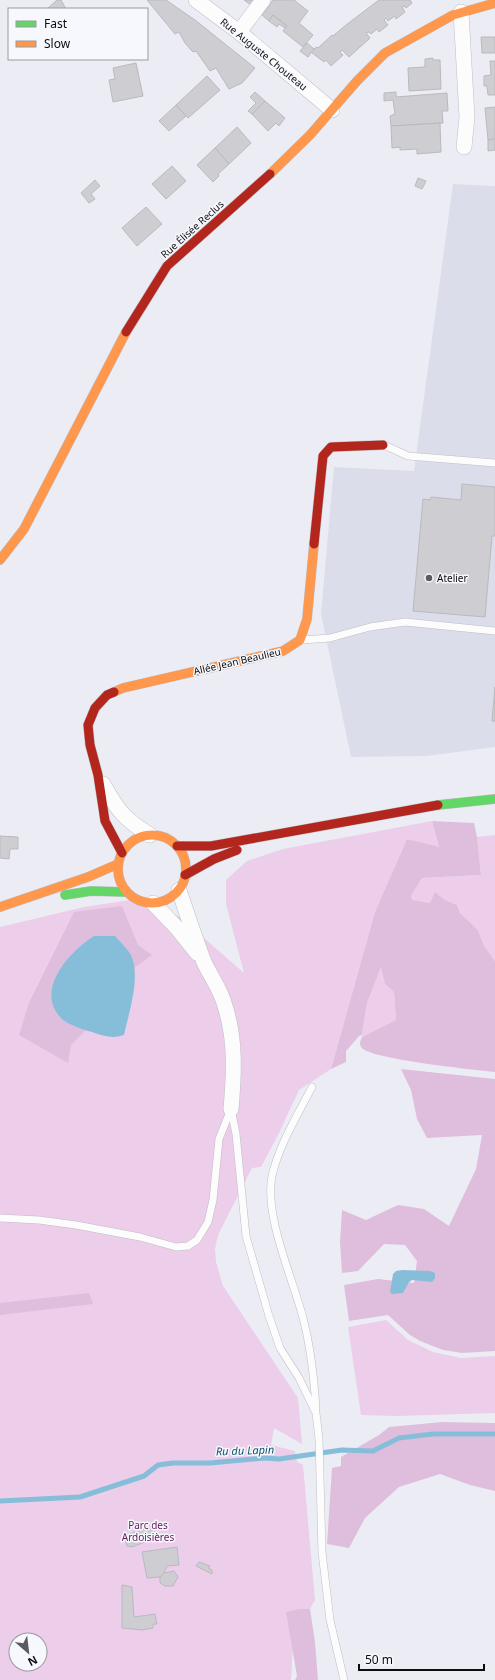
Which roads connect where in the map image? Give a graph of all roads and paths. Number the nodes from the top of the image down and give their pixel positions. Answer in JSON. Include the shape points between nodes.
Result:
{"nodes":[{"id":1,"x":196,"y":0,"type":"edge"},
{"id":2,"x":263,"y":0,"type":"edge"},
{"id":3,"x":495,"y":3,"type":"edge"},
{"id":4,"x":461,"y":12,"type":"junction"},
{"id":5,"x":239,"y":32,"type":"junction"},
{"id":6,"x":332,"y":110,"type":"junction"},
{"id":7,"x":464,"y":147,"type":"dead end"},
{"id":8,"x":383,"y":445,"type":"joint"},
{"id":9,"x":495,"y":463,"type":"edge"},
{"id":10,"x":0,"y":560,"type":"edge"},
{"id":11,"x":495,"y":631,"type":"edge"},
{"id":12,"x":300,"y":640,"type":"junction"},
{"id":13,"x":98,"y":775,"type":"junction"},
{"id":14,"x":495,"y":799,"type":"edge"},
{"id":15,"x":150,"y":835,"type":"junction"},
{"id":16,"x":272,"y":836,"type":"junction"},
{"id":17,"x":177,"y":846,"type":"junction"},
{"id":18,"x":122,"y":853,"type":"junction"},
{"id":19,"x":118,"y":864,"type":"junction"},
{"id":20,"x":185,"y":875,"type":"junction"},
{"id":21,"x":179,"y":890,"type":"junction"},
{"id":22,"x":126,"y":892,"type":"junction"},
{"id":23,"x":13,"y":903,"type":"junction"},
{"id":24,"x":153,"y":903,"type":"junction"},
{"id":25,"x":0,"y":907,"type":"edge"},
{"id":26,"x":205,"y":963,"type":"junction"},
{"id":27,"x":312,"y":1087,"type":"dead end"},
{"id":28,"x":231,"y":1109,"type":"junction"},
{"id":29,"x":0,"y":1218,"type":"edge"},
{"id":30,"x":316,"y":1413,"type":"junction"},
{"id":31,"x":344,"y":1680,"type":"edge"}],
"edges":[{"from":1,"to":5,"type":"street","name":"Rue Auguste Chouteau"},
{"from":2,"to":5,"type":"street"},
{"from":3,"to":4,"type":"street","name":"Rue Élisée Reclus"},
{"from":4,"to":6,"type":"street","name":"Rue Élisée Reclus","via":[[385,53]]},
{"from":4,"to":7,"type":"street","via":[[467,118]]},
{"from":5,"to":6,"type":"street","name":"Rue Auguste Chouteau"},
{"from":6,"to":10,"type":"street","name":"Rue Élisée Reclus","via":[[263,181],[167,266],[118,345],[24,529]]},
{"from":8,"to":9,"type":"lane","via":[[408,456]]},
{"from":8,"to":12,"type":"street","via":[[331,447],[323,456],[306,619]]},
{"from":11,"to":12,"type":"lane","via":[[405,622],[370,627],[330,638]]},
{"from":12,"to":13,"type":"street","name":"Allée Jean Beaulieu","via":[[283,651],[122,688],[106,695],[95,708],[88,725]]},
{"from":13,"to":15,"type":"street","name":"Allée Jean Beaulieu","via":[[120,812]]},
{"from":13,"to":18,"type":"street","name":"Allée Jean Beaulieu","via":[[105,822]]},
{"from":14,"to":16,"type":"street","via":[[442,804]]},
{"from":15,"to":17,"type":"street","via":[[160,836]]},
{"from":15,"to":18,"type":"street","via":[[129,844]]},
{"from":16,"to":17,"type":"street","via":[[211,846]]},
{"from":16,"to":20,"type":"street","via":[[214,859]]},
{"from":17,"to":20,"type":"street","via":[[184,860]]},
{"from":18,"to":19,"type":"street"},
{"from":19,"to":22,"type":"street","via":[[118,874]]},
{"from":19,"to":23,"type":"street"},
{"from":20,"to":21,"type":"street"},
{"from":21,"to":24,"type":"street","via":[[172,897]]},
{"from":21,"to":26,"type":"street"},
{"from":22,"to":23,"type":"street","via":[[91,891]]},
{"from":22,"to":24,"type":"street","via":[[143,902]]},
{"from":23,"to":25,"type":"street"},
{"from":24,"to":26,"type":"street"},
{"from":26,"to":28,"type":"street","via":[[217,985],[230,1024],[234,1056]]},
{"from":27,"to":30,"type":"lane","via":[[280,1150],[272,1177],[272,1207],[303,1318],[313,1366]]},
{"from":28,"to":29,"type":"lane","via":[[219,1139],[213,1200],[208,1222],[197,1240],[188,1246],[176,1247],[76,1225]]},
{"from":28,"to":30,"type":"lane","via":[[236,1134],[246,1236],[280,1348],[299,1378]]},
{"from":30,"to":31,"type":"lane","via":[[322,1552],[330,1620]]}]}
